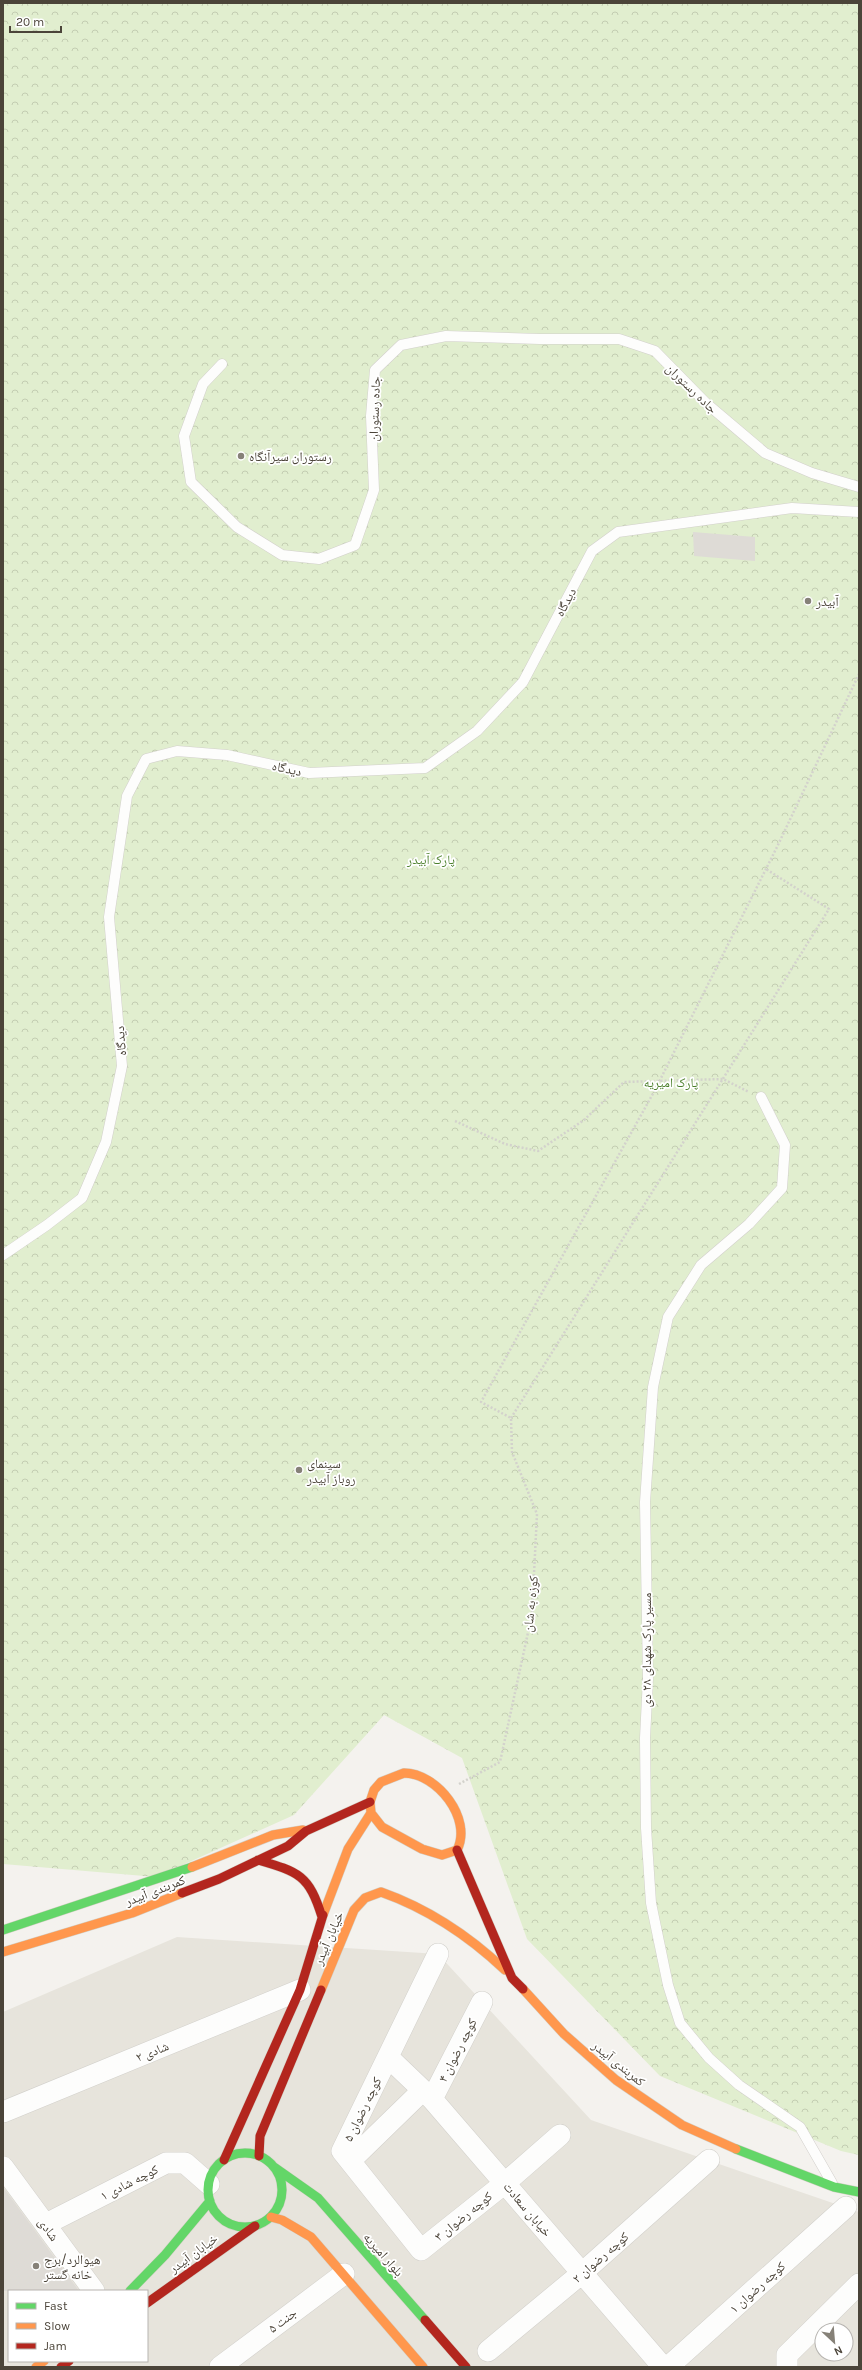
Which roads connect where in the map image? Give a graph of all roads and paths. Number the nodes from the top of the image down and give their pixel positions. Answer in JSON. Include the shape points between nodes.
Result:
{"nodes":[{"id":1,"x":222,"y":364,"type":"dead end"},
{"id":2,"x":859,"y":487,"type":"edge"},
{"id":3,"x":859,"y":512,"type":"edge"},
{"id":4,"x":859,"y":674,"type":"edge"},
{"id":5,"x":766,"y":869,"type":"junction"},
{"id":6,"x":723,"y":1079,"type":"junction"},
{"id":7,"x":660,"y":1080,"type":"junction"},
{"id":8,"x":760,"y":1097,"type":"joint"},
{"id":9,"x":455,"y":1121,"type":"dead end"},
{"id":10,"x":3,"y":1255,"type":"edge"},
{"id":11,"x":511,"y":1418,"type":"junction"},
{"id":12,"x":443,"y":1793,"type":"junction"},
{"id":13,"x":370,"y":1802,"type":"junction"},
{"id":14,"x":371,"y":1813,"type":"junction"},
{"id":15,"x":306,"y":1831,"type":"junction"},
{"id":16,"x":457,"y":1850,"type":"junction"},
{"id":17,"x":258,"y":1860,"type":"junction"},
{"id":18,"x":322,"y":1917,"type":"junction"},
{"id":19,"x":3,"y":1930,"type":"edge"},
{"id":20,"x":3,"y":1952,"type":"edge"},
{"id":21,"x":438,"y":1954,"type":"dead end"},
{"id":22,"x":512,"y":1978,"type":"junction"},
{"id":23,"x":300,"y":1990,"type":"junction"},
{"id":24,"x":482,"y":2002,"type":"dead end"},
{"id":25,"x":388,"y":2057,"type":"junction"},
{"id":26,"x":427,"y":2095,"type":"junction"},
{"id":27,"x":3,"y":2112,"type":"edge"},
{"id":28,"x":560,"y":2135,"type":"dead end"},
{"id":29,"x":259,"y":2156,"type":"junction"},
{"id":30,"x":224,"y":2160,"type":"junction"},
{"id":31,"x":709,"y":2160,"type":"dead end"},
{"id":32,"x":350,"y":2161,"type":"junction"},
{"id":33,"x":3,"y":2167,"type":"edge"},
{"id":34,"x":274,"y":2167,"type":"junction"},
{"id":35,"x":505,"y":2183,"type":"junction"},
{"id":36,"x":834,"y":2187,"type":"junction"},
{"id":37,"x":209,"y":2193,"type":"junction"},
{"id":38,"x":853,"y":2199,"type":"edge"},
{"id":39,"x":270,"y":2217,"type":"junction"},
{"id":40,"x":46,"y":2224,"type":"junction"},
{"id":41,"x":255,"y":2226,"type":"junction"},
{"id":42,"x":421,"y":2250,"type":"joint"},
{"id":43,"x":582,"y":2273,"type":"junction"},
{"id":44,"x":344,"y":2274,"type":"junction"},
{"id":45,"x":859,"y":2284,"type":"edge"},
{"id":46,"x":93,"y":2290,"type":"edge"},
{"id":47,"x":131,"y":2290,"type":"edge"},
{"id":48,"x":148,"y":2302,"type":"edge"},
{"id":49,"x":488,"y":2351,"type":"dead end"},
{"id":50,"x":220,"y":2367,"type":"edge"},
{"id":51,"x":423,"y":2367,"type":"edge"},
{"id":52,"x":466,"y":2367,"type":"edge"},
{"id":53,"x":663,"y":2367,"type":"edge"},
{"id":54,"x":668,"y":2367,"type":"edge"},
{"id":55,"x":787,"y":2367,"type":"edge"}],
"edges":[{"from":1,"to":2,"type":"lane","name":"جاده رستوران","via":[[203,384],[184,436],[191,482],[238,527],[282,555],[319,559],[355,545],[374,490],[371,416],[375,370],[401,345],[446,336],[619,339],[655,351],[706,403],[765,453],[812,473]]},
{"from":3,"to":10,"type":"lane","name":"دیدگاه","via":[[792,508],[618,532],[592,551],[523,682],[477,732],[425,768],[309,773],[227,754],[177,751],[146,759],[127,796],[109,917],[122,1066],[106,1142],[82,1198]]},
{"from":4,"to":5,"type":"path"},
{"from":5,"to":6,"type":"path","via":[[829,909]]},
{"from":5,"to":7,"type":"path"},
{"from":6,"to":7,"type":"path"},
{"from":6,"to":8,"type":"path"},
{"from":6,"to":11,"type":"path"},
{"from":7,"to":9,"type":"path","via":[[624,1082],[584,1120],[538,1152],[505,1144]]},
{"from":7,"to":11,"type":"path","via":[[481,1402]]},
{"from":8,"to":36,"type":"lane","name":"مسیر پارک شهدای ۲۸ دی","via":[[785,1145],[782,1188],[749,1224],[701,1266],[668,1317],[653,1387],[645,1502],[648,1678],[645,1738],[646,1835],[651,1904],[668,1985],[680,2023],[709,2058],[733,2079],[800,2127]]},
{"from":11,"to":12,"type":"path","name":"کوزه به شان","via":[[512,1452],[536,1514],[532,1614],[500,1762]]},
{"from":12,"to":13,"type":"main road","via":[[417,1774],[404,1773],[381,1782],[374,1790]]},
{"from":12,"to":16,"type":"main road","via":[[454,1810],[461,1828],[462,1840]]},
{"from":13,"to":14,"type":"main road"},
{"from":13,"to":15,"type":"main road","name":"کمربندی آبیدر"},
{"from":14,"to":16,"type":"main road","via":[[382,1827],[422,1849],[442,1855]]},
{"from":14,"to":18,"type":"main road","name":"خیابان آبیدر","via":[[348,1849]]},
{"from":15,"to":17,"type":"main road","name":"کمربندی آبیدر","via":[[288,1846]]},
{"from":15,"to":19,"type":"main road","name":"کمربندی آبیدر","via":[[289,1829],[228,1854]]},
{"from":16,"to":22,"type":"main road","name":"کمربندی آبیدر"},
{"from":17,"to":18,"type":"main road","via":[[290,1869],[302,1877],[316,1893]]},
{"from":17,"to":20,"type":"main road","name":"کمربندی آبیدر","via":[[220,1879],[132,1913]]},
{"from":18,"to":23,"type":"main road","name":"خیابان آبیدر"},
{"from":21,"to":25,"type":"street","name":"کوچه رضوان ۵"},
{"from":22,"to":29,"type":"main road","name":"خیابان آبیدر","via":[[468,1936],[440,1917],[381,1892],[365,1898],[354,1910],[260,2136]]},
{"from":22,"to":36,"type":"main road","name":"کمربندی آبیدر","via":[[564,2034],[616,2080],[682,2125],[758,2159]]},
{"from":23,"to":27,"type":"street","name":"شادی ۲"},
{"from":23,"to":30,"type":"main road","name":"خیابان آبیدر"},
{"from":24,"to":26,"type":"street","name":"کوچه رضوان ۴"},
{"from":25,"to":26,"type":"street","name":"خیابان سعادت"},
{"from":25,"to":32,"type":"street","name":"کوچه رضوان ۵","via":[[342,2151]]},
{"from":26,"to":32,"type":"street","name":"کوچه رضوان ۴"},
{"from":26,"to":35,"type":"street","name":"خیابان سعادت"},
{"from":28,"to":35,"type":"street","name":"کوچه رضوان ۳"},
{"from":29,"to":30,"type":"main road","via":[[247,2153]]},
{"from":29,"to":34,"type":"main road"},
{"from":30,"to":37,"type":"main road","via":[[217,2167]]},
{"from":31,"to":43,"type":"street","name":"کوچه رضوان ۲"},
{"from":32,"to":42,"type":"street","name":"کوچه رضوان ۵"},
{"from":33,"to":40,"type":"street","name":"شادی"},
{"from":34,"to":39,"type":"main road","via":[[280,2177],[281,2198]]},
{"from":34,"to":52,"type":"main road","name":"بلوار امیریه","via":[[318,2198]]},
{"from":35,"to":42,"type":"street","name":"کوچه رضوان ۳"},
{"from":35,"to":43,"type":"street","name":"خیابان سعادت"},
{"from":36,"to":38,"type":"main road","name":"کمربندی آبیدر"},
{"from":37,"to":40,"type":"street","name":"کوچه شادی ۱","via":[[185,2163],[166,2163]]},
{"from":37,"to":41,"type":"main road","via":[[222,2220],[232,2225]]},
{"from":37,"to":47,"type":"main road","name":"خیابان آبیدر","via":[[165,2256]]},
{"from":38,"to":54,"type":"street","name":"کوچه رضوان ۱"},
{"from":39,"to":41,"type":"main road"},
{"from":39,"to":44,"type":"main road","via":[[288,2223],[311,2237]]},
{"from":40,"to":46,"type":"street","name":"شادی"},
{"from":41,"to":48,"type":"main road","name":"خیابان آبیدر"},
{"from":43,"to":49,"type":"street","name":"کوچه رضوان ۲"},
{"from":43,"to":53,"type":"street","name":"خیابان سعادت"},
{"from":44,"to":50,"type":"street","name":"جنت ۵"},
{"from":44,"to":51,"type":"main road"},
{"from":45,"to":55,"type":"street","via":[[787,2355]]}]}
